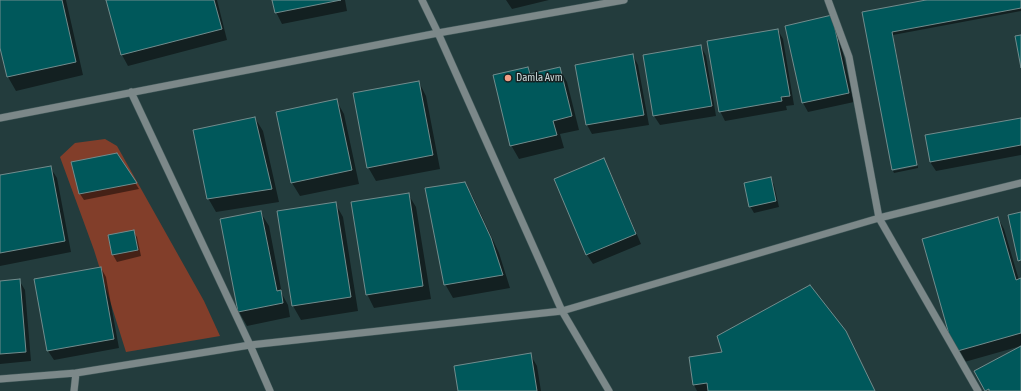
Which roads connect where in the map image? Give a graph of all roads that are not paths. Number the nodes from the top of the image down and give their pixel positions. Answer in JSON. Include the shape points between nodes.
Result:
{"nodes":[{"id":1,"x":422,"y":0,"type":"edge"},
{"id":2,"x":624,"y":0,"type":"edge"},
{"id":3,"x":828,"y":0,"type":"edge"},
{"id":4,"x":438,"y":33,"type":"junction"},
{"id":5,"x":131,"y":92,"type":"junction"},
{"id":6,"x":0,"y":118,"type":"edge"},
{"id":7,"x":1021,"y":183,"type":"edge"},
{"id":8,"x":879,"y":218,"type":"junction"},
{"id":9,"x":562,"y":311,"type":"junction"},
{"id":10,"x":250,"y":345,"type":"junction"},
{"id":11,"x":76,"y":373,"type":"junction"},
{"id":12,"x":0,"y":379,"type":"edge"},
{"id":13,"x":74,"y":391,"type":"edge"},
{"id":14,"x":270,"y":391,"type":"edge"},
{"id":15,"x":609,"y":391,"type":"edge"},
{"id":16,"x":978,"y":391,"type":"edge"}],
"edges":[{"from":1,"to":4,"type":"street"},
{"from":2,"to":4,"type":"street"},
{"from":3,"to":8,"type":"street","via":[[849,57]]},
{"from":4,"to":5,"type":"street"},
{"from":4,"to":9,"type":"street"},
{"from":5,"to":6,"type":"street"},
{"from":5,"to":10,"type":"street"},
{"from":7,"to":8,"type":"street"},
{"from":8,"to":9,"type":"street"},
{"from":8,"to":16,"type":"street"},
{"from":9,"to":10,"type":"street"},
{"from":9,"to":15,"type":"street"},
{"from":10,"to":11,"type":"street"},
{"from":10,"to":14,"type":"street"},
{"from":11,"to":12,"type":"street"},
{"from":11,"to":13,"type":"street"}]}
